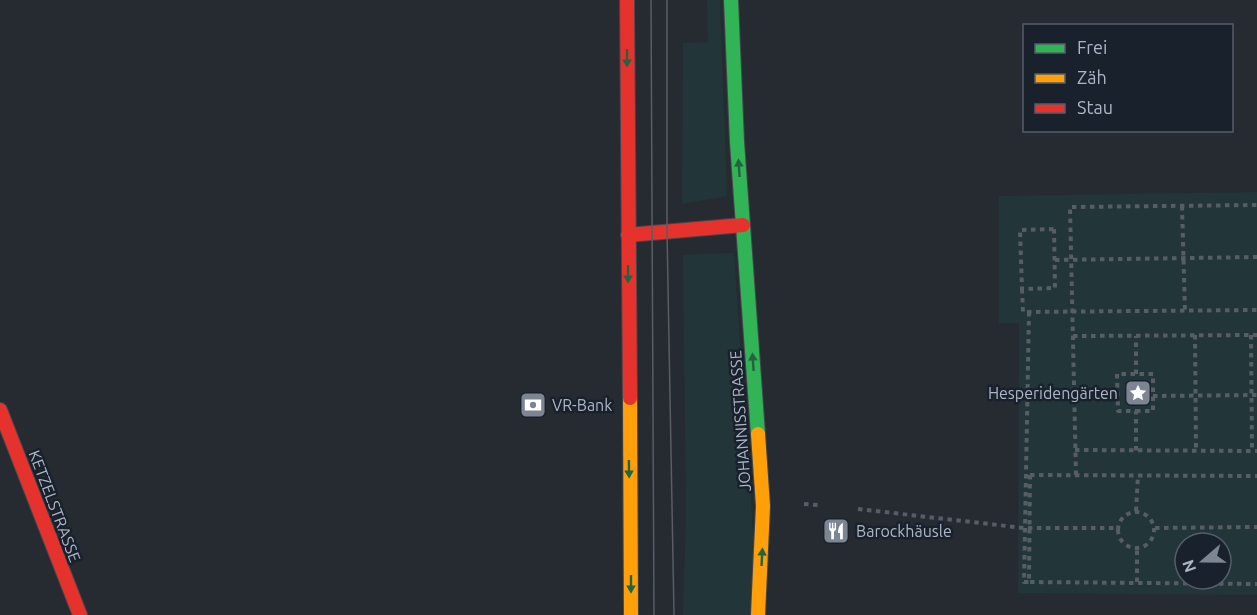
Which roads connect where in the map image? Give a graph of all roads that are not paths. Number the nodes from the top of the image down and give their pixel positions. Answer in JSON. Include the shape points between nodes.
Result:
{"nodes":[{"id":1,"x":627,"y":0,"type":"edge"},
{"id":2,"x":731,"y":0,"type":"edge"},
{"id":3,"x":743,"y":225,"type":"junction"},
{"id":4,"x":628,"y":235,"type":"junction"},
{"id":5,"x":0,"y":410,"type":"edge"},
{"id":6,"x":80,"y":615,"type":"edge"},
{"id":7,"x":631,"y":615,"type":"edge"},
{"id":8,"x":758,"y":615,"type":"edge"}],
"edges":[{"from":1,"to":4,"type":"main road","one_way":true},
{"from":3,"to":2,"type":"main road","name":"JOHANNISSTRASSE","one_way":true},
{"from":3,"to":4,"type":"main road"},
{"from":8,"to":3,"type":"main road","name":"JOHANNISSTRASSE","one_way":true,"via":[[763,506]]},
{"from":4,"to":7,"type":"main road","one_way":true},
{"from":5,"to":6,"type":"main road","name":"KETZELSTRASSE"}]}
